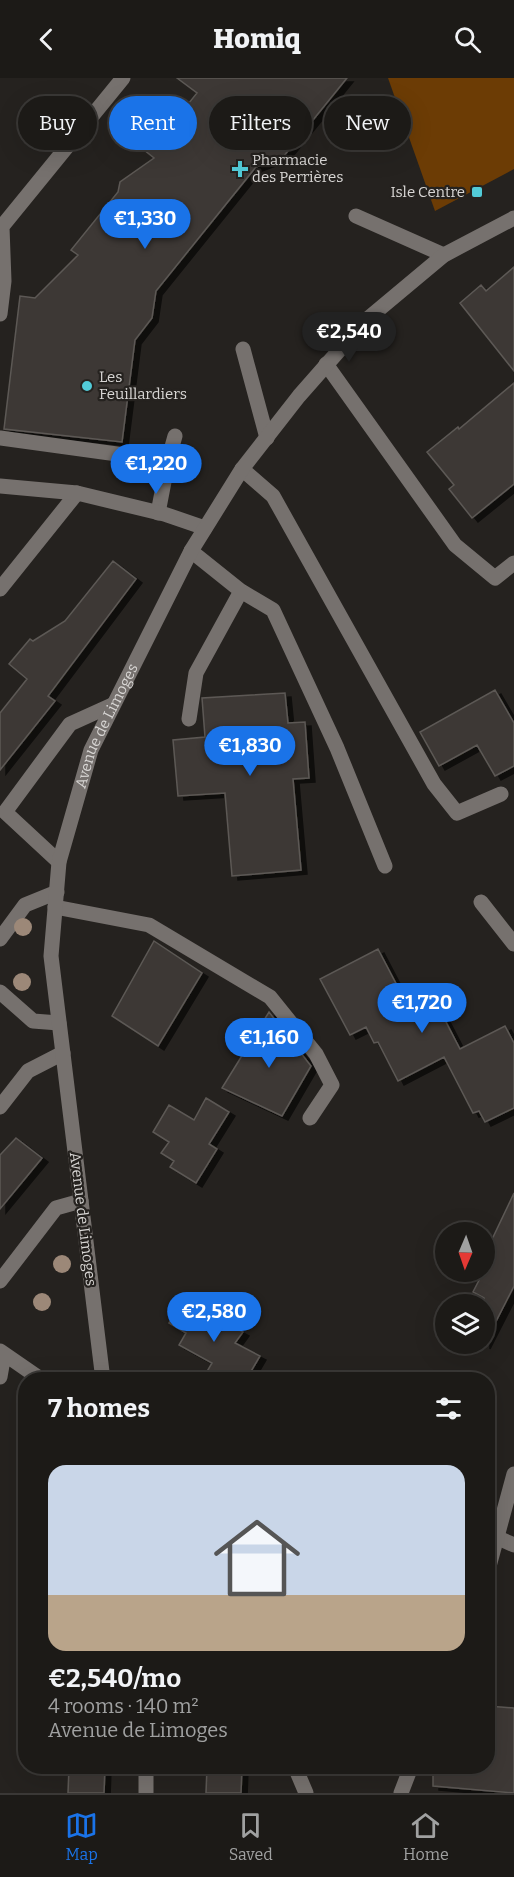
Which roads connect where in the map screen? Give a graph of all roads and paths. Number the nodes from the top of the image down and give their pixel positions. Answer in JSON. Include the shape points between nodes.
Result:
{"nodes":[{"id":1,"x":123,"y":78,"type":"edge"},
{"id":2,"x":357,"y":216,"type":"dead end"},
{"id":3,"x":514,"y":218,"type":"edge"},
{"id":4,"x":1,"y":228,"type":"edge"},
{"id":5,"x":444,"y":255,"type":"junction"},
{"id":6,"x":0,"y":314,"type":"edge"},
{"id":7,"x":243,"y":349,"type":"dead end"},
{"id":8,"x":326,"y":364,"type":"junction"},
{"id":9,"x":175,"y":436,"type":"dead end"},
{"id":10,"x":0,"y":438,"type":"edge"},
{"id":11,"x":267,"y":438,"type":"junction"},
{"id":12,"x":168,"y":461,"type":"junction"},
{"id":13,"x":242,"y":469,"type":"junction"},
{"id":14,"x":0,"y":486,"type":"edge"},
{"id":15,"x":77,"y":493,"type":"junction"},
{"id":16,"x":158,"y":513,"type":"junction"},
{"id":17,"x":205,"y":528,"type":"junction"},
{"id":18,"x":191,"y":551,"type":"junction"},
{"id":19,"x":514,"y":563,"type":"edge"},
{"id":20,"x":0,"y":589,"type":"edge"},
{"id":21,"x":241,"y":591,"type":"junction"},
{"id":22,"x":112,"y":705,"type":"junction"},
{"id":23,"x":189,"y":718,"type":"dead end"},
{"id":24,"x":501,"y":794,"type":"dead end"},
{"id":25,"x":59,"y":862,"type":"junction"},
{"id":26,"x":385,"y":866,"type":"dead end"},
{"id":27,"x":56,"y":899,"type":"junction"},
{"id":28,"x":481,"y":902,"type":"dead end"},
{"id":29,"x":0,"y":939,"type":"edge"},
{"id":30,"x":514,"y":944,"type":"edge"},
{"id":31,"x":0,"y":992,"type":"edge"},
{"id":32,"x":59,"y":1023,"type":"junction"},
{"id":33,"x":63,"y":1053,"type":"junction"},
{"id":34,"x":0,"y":1107,"type":"edge"},
{"id":35,"x":310,"y":1118,"type":"dead end"},
{"id":36,"x":81,"y":1201,"type":"junction"},
{"id":37,"x":0,"y":1281,"type":"edge"},
{"id":38,"x":2,"y":1352,"type":"edge"},
{"id":39,"x":31,"y":1372,"type":"edge"},
{"id":40,"x":102,"y":1372,"type":"edge"},
{"id":41,"x":0,"y":1377,"type":"edge"},
{"id":42,"x":514,"y":1474,"type":"edge"},
{"id":43,"x":496,"y":1537,"type":"junction"},
{"id":44,"x":495,"y":1541,"type":"edge"},
{"id":45,"x":514,"y":1545,"type":"edge"},
{"id":46,"x":146,"y":1774,"type":"edge"},
{"id":47,"x":298,"y":1774,"type":"edge"},
{"id":48,"x":408,"y":1774,"type":"edge"},
{"id":49,"x":146,"y":1793,"type":"edge"},
{"id":50,"x":306,"y":1793,"type":"edge"},
{"id":51,"x":401,"y":1793,"type":"edge"}],
"edges":[{"from":1,"to":4,"type":"main road"},
{"from":2,"to":5,"type":"main road"},
{"from":3,"to":5,"type":"main road","name":"Avenue de Limoges"},
{"from":4,"to":6,"type":"main road","via":[[4,281]]},
{"from":5,"to":8,"type":"main road","name":"Avenue de Limoges","via":[[365,321]]},
{"from":7,"to":11,"type":"main road"},
{"from":8,"to":11,"type":"main road","name":"Avenue de Limoges"},
{"from":8,"to":19,"type":"main road","via":[[455,545],[495,578]]},
{"from":9,"to":12,"type":"main road"},
{"from":10,"to":12,"type":"main road"},
{"from":11,"to":13,"type":"main road","name":"Avenue de Limoges"},
{"from":12,"to":16,"type":"main road"},
{"from":13,"to":17,"type":"main road","name":"Avenue de Limoges"},
{"from":13,"to":24,"type":"main road","via":[[273,496],[434,784],[458,813]]},
{"from":14,"to":15,"type":"main road"},
{"from":15,"to":16,"type":"main road"},
{"from":15,"to":20,"type":"main road"},
{"from":16,"to":17,"type":"main road"},
{"from":17,"to":18,"type":"main road","name":"Avenue de Limoges"},
{"from":18,"to":21,"type":"main road"},
{"from":18,"to":22,"type":"main road","name":"Avenue de Limoges"},
{"from":21,"to":23,"type":"main road","via":[[196,673]]},
{"from":21,"to":26,"type":"main road","via":[[273,610],[337,748]]},
{"from":22,"to":25,"type":"main road","name":"Avenue de Limoges","via":[[91,750]]},
{"from":22,"to":25,"type":"main road","via":[[70,724],[5,812]]},
{"from":25,"to":27,"type":"main road","name":"Avenue de Limoges"},
{"from":27,"to":29,"type":"main road","via":[[25,905]]},
{"from":27,"to":32,"type":"main road","name":"Avenue de Limoges","via":[[51,956]]},
{"from":27,"to":35,"type":"main road","via":[[149,925],[270,997],[316,1054],[332,1085]]},
{"from":28,"to":30,"type":"main road"},
{"from":31,"to":32,"type":"main road","via":[[33,1020]]},
{"from":32,"to":33,"type":"main road","name":"Avenue de Limoges"},
{"from":33,"to":34,"type":"main road","via":[[28,1071]]},
{"from":33,"to":36,"type":"main road","name":"Avenue de Limoges"},
{"from":36,"to":37,"type":"main road","via":[[56,1208]]},
{"from":36,"to":40,"type":"main road","name":"Avenue de Limoges"},
{"from":38,"to":39,"type":"main road"},
{"from":38,"to":41,"type":"main road"},
{"from":42,"to":43,"type":"main road"},
{"from":43,"to":44,"type":"main road"},
{"from":43,"to":45,"type":"main road"},
{"from":46,"to":49,"type":"main road"},
{"from":47,"to":50,"type":"main road"},
{"from":48,"to":51,"type":"main road"}]}
